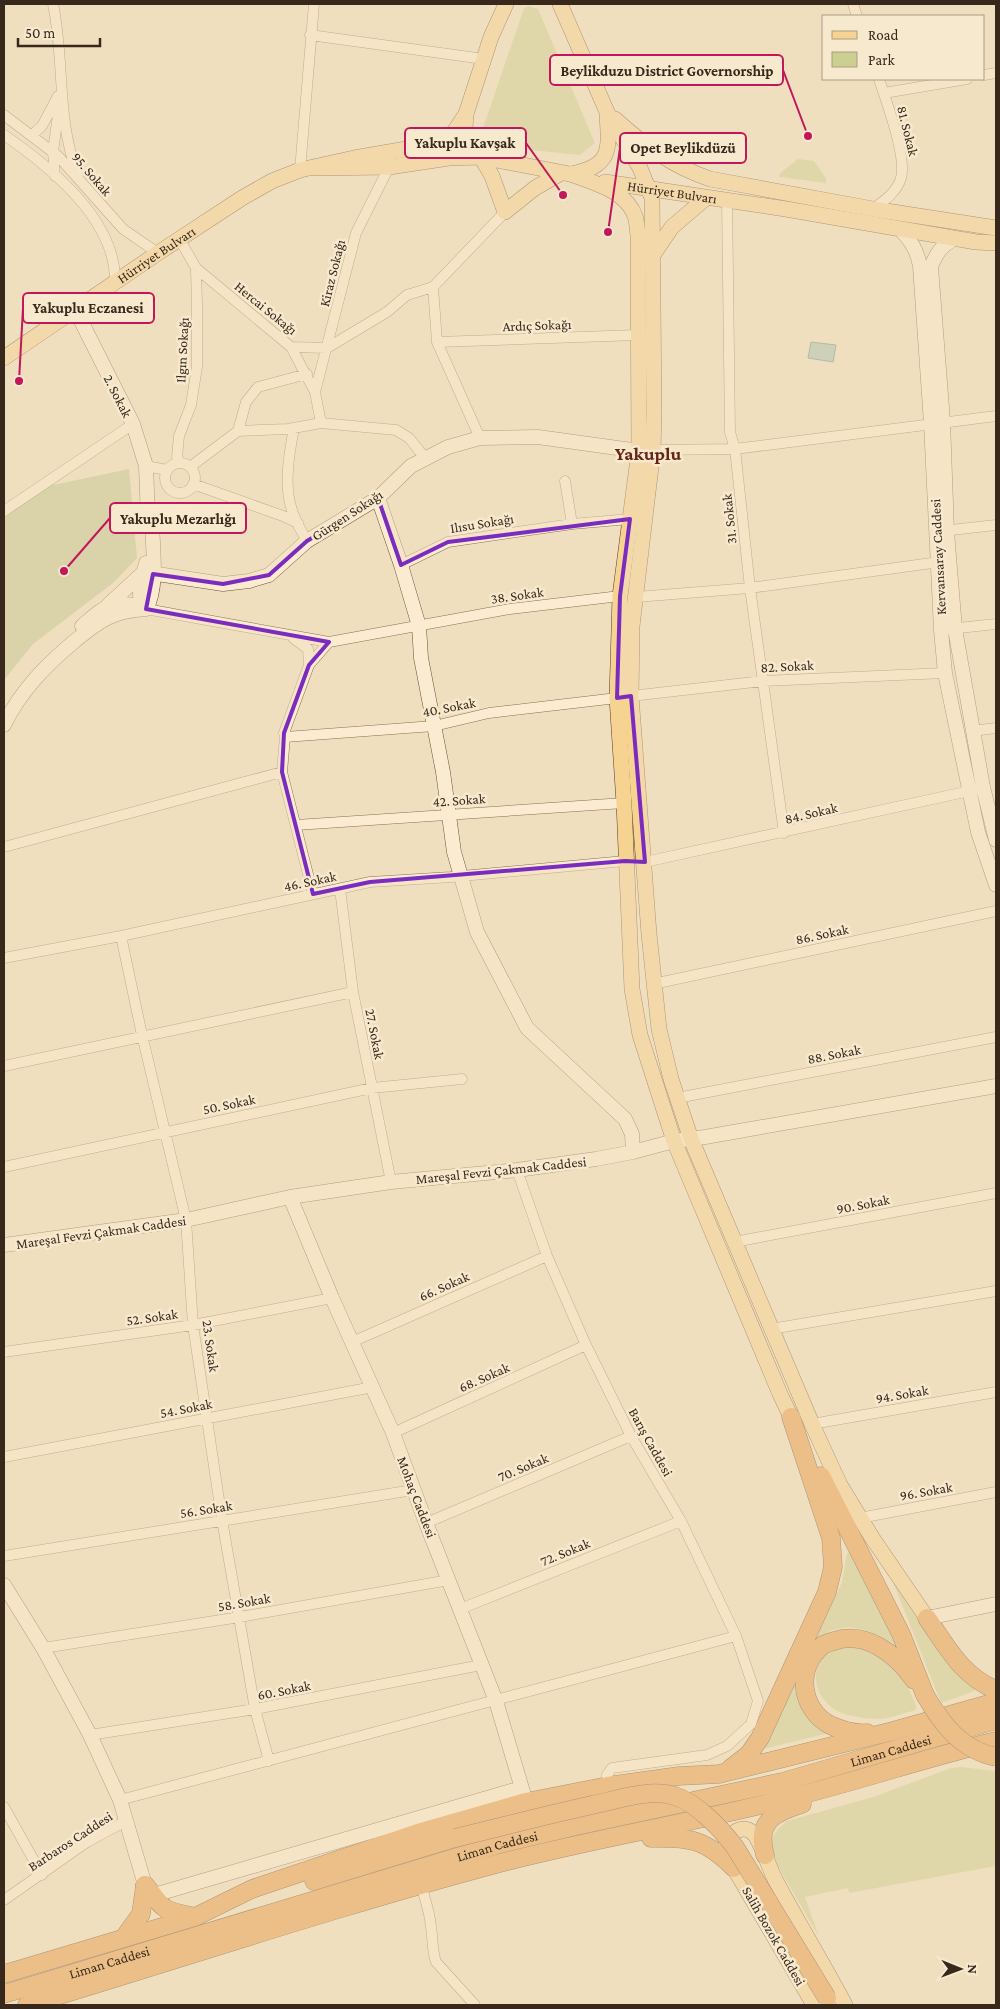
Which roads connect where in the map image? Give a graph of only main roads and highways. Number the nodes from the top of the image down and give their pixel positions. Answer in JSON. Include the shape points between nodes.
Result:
{"nodes":[{"id":1,"x":506,"y":4,"type":"edge"},
{"id":2,"x":559,"y":5,"type":"edge"},
{"id":3,"x":607,"y":112,"type":"junction"},
{"id":4,"x":466,"y":114,"type":"junction"},
{"id":5,"x":410,"y":148,"type":"junction"},
{"id":6,"x":481,"y":157,"type":"junction"},
{"id":7,"x":389,"y":166,"type":"junction"},
{"id":8,"x":316,"y":168,"type":"junction"},
{"id":9,"x":566,"y":173,"type":"junction"},
{"id":10,"x":649,"y":189,"type":"junction"},
{"id":11,"x":706,"y":198,"type":"junction"},
{"id":12,"x":996,"y":228,"type":"edge"},
{"id":13,"x":996,"y":243,"type":"edge"},
{"id":14,"x":653,"y":255,"type":"junction"},
{"id":15,"x":4,"y":358,"type":"edge"},
{"id":16,"x":646,"y":451,"type":"junction"},
{"id":17,"x":624,"y":697,"type":"junction"},
{"id":18,"x":626,"y":860,"type":"junction"},
{"id":19,"x":645,"y":862,"type":"junction"},
{"id":20,"x":791,"y":1417,"type":"junction"},
{"id":21,"x":927,"y":1618,"type":"joint"},
{"id":22,"x":996,"y":1690,"type":"edge"},
{"id":23,"x":925,"y":1694,"type":"junction"},
{"id":24,"x":996,"y":1702,"type":"edge"},
{"id":25,"x":996,"y":1720,"type":"edge"},
{"id":26,"x":892,"y":1731,"type":"junction"},
{"id":27,"x":996,"y":1741,"type":"edge"},
{"id":28,"x":996,"y":1757,"type":"edge"},
{"id":29,"x":912,"y":1763,"type":"junction"},
{"id":30,"x":719,"y":1774,"type":"junction"},
{"id":31,"x":603,"y":1839,"type":"junction"},
{"id":32,"x":764,"y":1855,"type":"junction"},
{"id":33,"x":734,"y":1868,"type":"junction"},
{"id":34,"x":195,"y":1917,"type":"junction"},
{"id":35,"x":126,"y":1936,"type":"junction"},
{"id":36,"x":4,"y":1974,"type":"edge"},
{"id":37,"x":4,"y":1994,"type":"edge"},
{"id":38,"x":824,"y":2003,"type":"edge"},
{"id":39,"x":27,"y":2005,"type":"edge"},
{"id":40,"x":845,"y":2005,"type":"edge"}],
"edges":[{"from":1,"to":4,"type":"main road","via":[[491,37]]},
{"from":2,"to":3,"type":"main road"},
{"from":3,"to":9,"type":"main road","via":[[609,142],[600,163],[588,170]]},
{"from":3,"to":10,"type":"main road"},
{"from":3,"to":12,"type":"main road","name":"Hürriyet Bulvarı","via":[[650,148],[687,171],[736,185]]},
{"from":4,"to":5,"type":"main road","name":"Hürriyet Bulvarı","via":[[454,132],[443,140]]},
{"from":4,"to":6,"type":"main road","via":[[468,138]]},
{"from":5,"to":7,"type":"main road"},
{"from":5,"to":8,"type":"main road","name":"Hürriyet Bulvarı"},
{"from":6,"to":7,"type":"main road","name":"Hürriyet Bulvarı"},
{"from":6,"to":9,"type":"main road","name":"Hürriyet Bulvarı"},
{"from":6,"to":9,"type":"main road","via":[[505,212],[535,188]]},
{"from":7,"to":8,"type":"main road","name":"Hürriyet Bulvarı"},
{"from":8,"to":15,"type":"main road","name":"Hürriyet Bulvarı","via":[[300,170],[242,198]]},
{"from":9,"to":10,"type":"main road","name":"Hürriyet Bulvarı"},
{"from":9,"to":16,"type":"main road","via":[[621,196],[635,216],[638,235],[638,335]]},
{"from":10,"to":11,"type":"main road","name":"Hürriyet Bulvarı"},
{"from":10,"to":14,"type":"main road","via":[[653,208]]},
{"from":11,"to":13,"type":"main road","name":"Hürriyet Bulvarı"},
{"from":11,"to":14,"type":"main road","via":[[672,227]]},
{"from":14,"to":16,"type":"main road","via":[[654,413]]},
{"from":16,"to":17,"type":"main road","via":[[636,597]]},
{"from":16,"to":17,"type":"main road","via":[[630,519],[620,596]]},
{"from":17,"to":18,"type":"main road"},
{"from":17,"to":19,"type":"main road"},
{"from":18,"to":19,"type":"main road"},
{"from":18,"to":20,"type":"main road","via":[[632,988],[640,1035],[674,1141]]},
{"from":19,"to":21,"type":"main road","via":[[659,1029],[691,1139],[840,1485]]},
{"from":20,"to":23,"type":"highway","via":[[901,1634]]},
{"from":20,"to":30,"type":"highway","via":[[831,1538],[833,1567],[828,1592],[760,1738],[749,1754]]},
{"from":21,"to":22,"type":"highway","via":[[960,1666],[980,1683]]},
{"from":23,"to":26,"type":"highway","via":[[901,1664],[872,1643],[855,1638],[840,1639],[824,1645],[810,1660],[804,1676],[805,1694],[810,1707],[821,1720],[862,1734]]},
{"from":23,"to":28,"type":"highway","bridge":true,"via":[[939,1719],[959,1740],[978,1752]]},
{"from":24,"to":26,"type":"highway"},
{"from":25,"to":37,"type":"highway","name":"Liman Caddesi","via":[[782,1782],[500,1844]]},
{"from":26,"to":30,"type":"highway"},
{"from":27,"to":29,"type":"highway","name":"Liman Caddesi"},
{"from":29,"to":31,"type":"highway","name":"Liman Caddesi","via":[[717,1816]]},
{"from":29,"to":32,"type":"highway","via":[[880,1780],[773,1816],[764,1826]]},
{"from":30,"to":34,"type":"highway","via":[[523,1795],[252,1889]]},
{"from":31,"to":33,"type":"highway","via":[[690,1839],[708,1846]]},
{"from":31,"to":39,"type":"highway","name":"Liman Caddesi","via":[[421,1885]]},
{"from":32,"to":33,"type":"main road","name":"Salih Bozok Caddesi","via":[[752,1832],[738,1829],[727,1839],[726,1847]]},
{"from":32,"to":40,"type":"main road","via":[[775,1881]]},
{"from":33,"to":38,"type":"main road","name":"Salih Bozok Caddesi"},
{"from":34,"to":35,"type":"highway"},
{"from":34,"to":35,"type":"highway","via":[[166,1910],[149,1890],[141,1914]]},
{"from":34,"to":38,"type":"highway","bridge":true,"via":[[455,1838],[648,1794],[675,1796],[702,1812],[735,1847]]},
{"from":35,"to":36,"type":"highway"}]}
